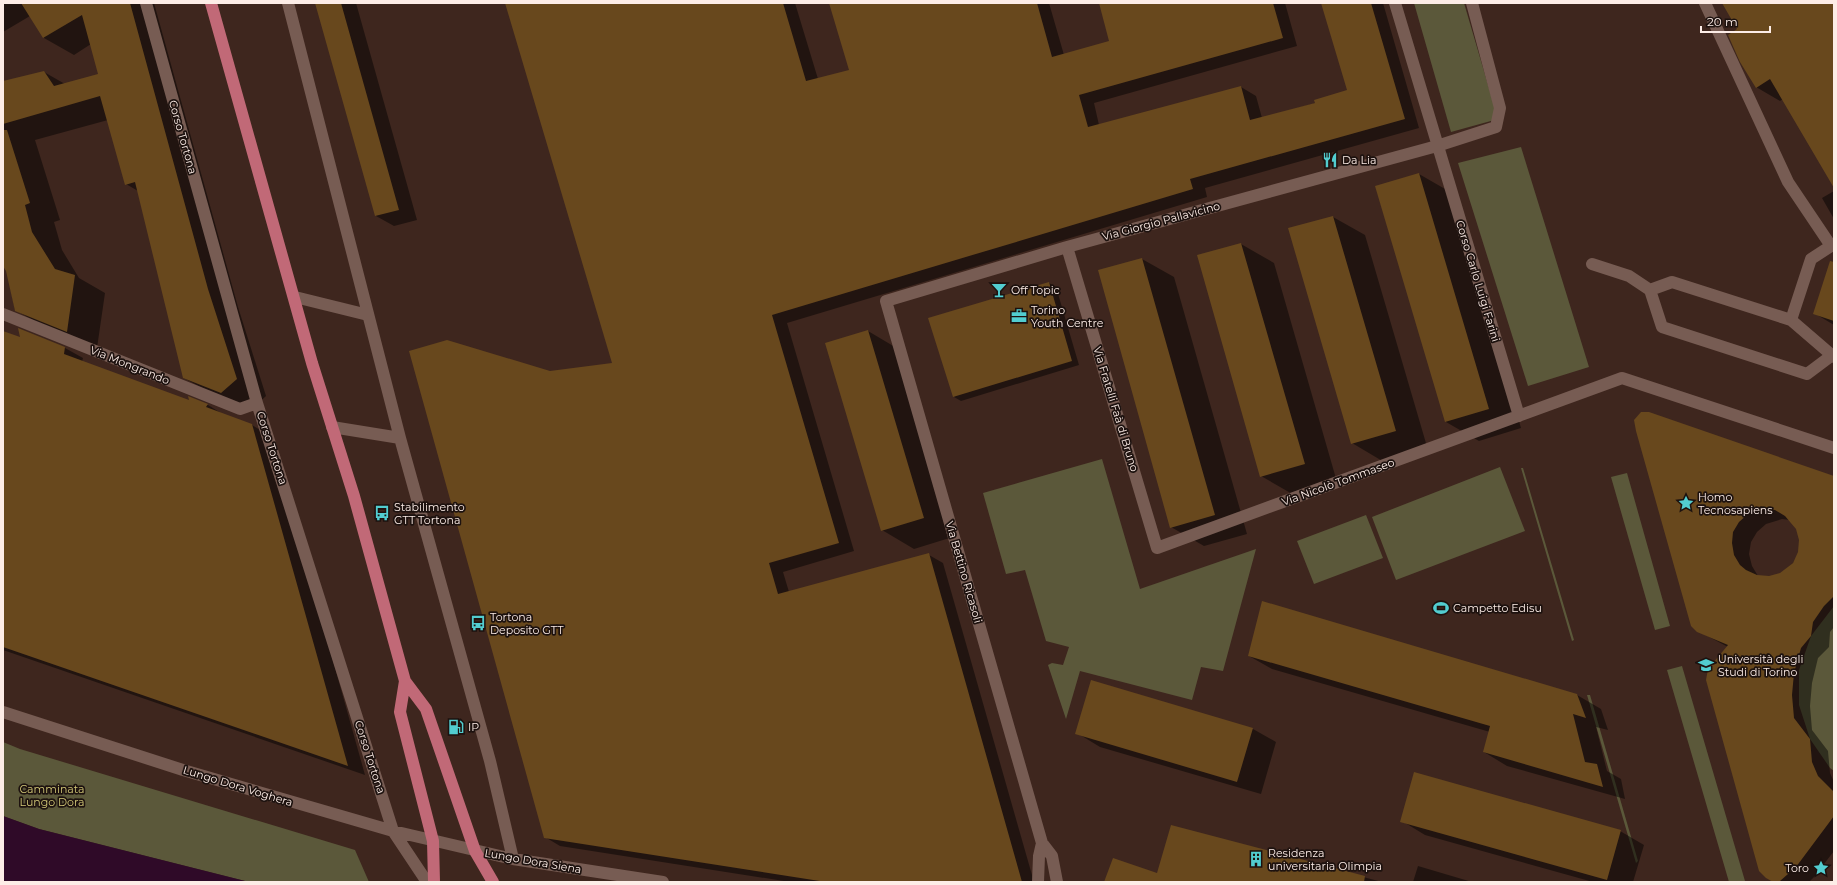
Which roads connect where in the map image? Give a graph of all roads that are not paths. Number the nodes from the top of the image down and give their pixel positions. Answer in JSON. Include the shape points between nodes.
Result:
{"nodes":[{"id":1,"x":146,"y":3,"type":"edge"},
{"id":2,"x":211,"y":3,"type":"edge"},
{"id":3,"x":288,"y":3,"type":"edge"},
{"id":4,"x":1395,"y":3,"type":"edge"},
{"id":5,"x":1472,"y":3,"type":"edge"},
{"id":6,"x":1705,"y":3,"type":"edge"},
{"id":7,"x":1437,"y":146,"type":"junction"},
{"id":8,"x":1832,"y":245,"type":"edge"},
{"id":9,"x":1067,"y":247,"type":"junction"},
{"id":10,"x":1592,"y":264,"type":"dead end"},
{"id":11,"x":1650,"y":290,"type":"junction"},
{"id":12,"x":295,"y":297,"type":"junction"},
{"id":13,"x":886,"y":301,"type":"joint"},
{"id":14,"x":3,"y":314,"type":"edge"},
{"id":15,"x":368,"y":316,"type":"junction"},
{"id":16,"x":1791,"y":320,"type":"junction"},
{"id":17,"x":1833,"y":357,"type":"edge"},
{"id":18,"x":257,"y":403,"type":"junction"},
{"id":19,"x":1519,"y":416,"type":"junction"},
{"id":20,"x":332,"y":427,"type":"junction"},
{"id":21,"x":400,"y":438,"type":"junction"},
{"id":22,"x":1834,"y":448,"type":"edge"},
{"id":23,"x":1158,"y":548,"type":"joint"},
{"id":24,"x":405,"y":681,"type":"junction"},
{"id":25,"x":3,"y":712,"type":"edge"},
{"id":26,"x":393,"y":831,"type":"junction"},
{"id":27,"x":433,"y":841,"type":"junction"},
{"id":28,"x":1042,"y":843,"type":"junction"},
{"id":29,"x":475,"y":851,"type":"junction"},
{"id":30,"x":513,"y":859,"type":"junction"},
{"id":31,"x":427,"y":882,"type":"edge"},
{"id":32,"x":434,"y":882,"type":"edge"},
{"id":33,"x":493,"y":882,"type":"edge"},
{"id":34,"x":663,"y":882,"type":"edge"},
{"id":35,"x":1038,"y":882,"type":"edge"},
{"id":36,"x":1057,"y":882,"type":"edge"}],
"edges":[{"from":1,"to":18,"type":"street","name":"Corso Tortona"},
{"from":2,"to":12,"type":"main road"},
{"from":3,"to":15,"type":"street"},
{"from":4,"to":7,"type":"street","name":"Corso Carlo Luigi Farini"},
{"from":5,"to":7,"type":"street","via":[[1500,108],[1496,127]]},
{"from":6,"to":8,"type":"street","via":[[1788,182]]},
{"from":7,"to":9,"type":"street","name":"Via Giorgio Pallavicino"},
{"from":7,"to":19,"type":"street","name":"Corso Carlo Luigi Farini"},
{"from":8,"to":16,"type":"street","via":[[1811,259]]},
{"from":9,"to":13,"type":"street","name":"Via Giorgio Pallavicino"},
{"from":9,"to":23,"type":"street","name":"Via Fratelli Faà di Bruno"},
{"from":10,"to":11,"type":"street","via":[[1629,276]]},
{"from":11,"to":16,"type":"street","via":[[1672,282]]},
{"from":11,"to":17,"type":"street","via":[[1662,327],[1807,374]]},
{"from":12,"to":15,"type":"street"},
{"from":12,"to":20,"type":"main road"},
{"from":13,"to":28,"type":"street","name":"Via Bettino Ricasoli"},
{"from":14,"to":18,"type":"street","name":"Via Mongrando","via":[[240,409]]},
{"from":15,"to":21,"type":"street"},
{"from":16,"to":17,"type":"street"},
{"from":18,"to":26,"type":"street","name":"Corso Tortona"},
{"from":19,"to":22,"type":"street","name":"Via Nicolò Tommaseo","via":[[1622,378]]},
{"from":19,"to":23,"type":"street","name":"Via Nicolò Tommaseo"},
{"from":20,"to":21,"type":"street"},
{"from":20,"to":24,"type":"main road","via":[[358,508]]},
{"from":21,"to":30,"type":"street","via":[[490,760]]},
{"from":24,"to":27,"type":"main road","via":[[400,712]]},
{"from":24,"to":29,"type":"main road","via":[[426,709]]},
{"from":25,"to":26,"type":"street","name":"Lungo Dora Voghera","via":[[183,770]]},
{"from":26,"to":27,"type":"street","name":"Lungo Dora Voghera"},
{"from":26,"to":31,"type":"street","name":"Corso Tortona"},
{"from":27,"to":29,"type":"street","name":"Lungo Dora Voghera"},
{"from":27,"to":32,"type":"main road"},
{"from":28,"to":35,"type":"street","name":"Via Bettino Ricasoli"},
{"from":28,"to":36,"type":"street","name":"Via Bettino Ricasoli","via":[[1052,856]]},
{"from":29,"to":30,"type":"street","name":"Lungo Dora Siena"},
{"from":29,"to":33,"type":"main road"},
{"from":30,"to":34,"type":"street","name":"Lungo Dora Siena"}]}
